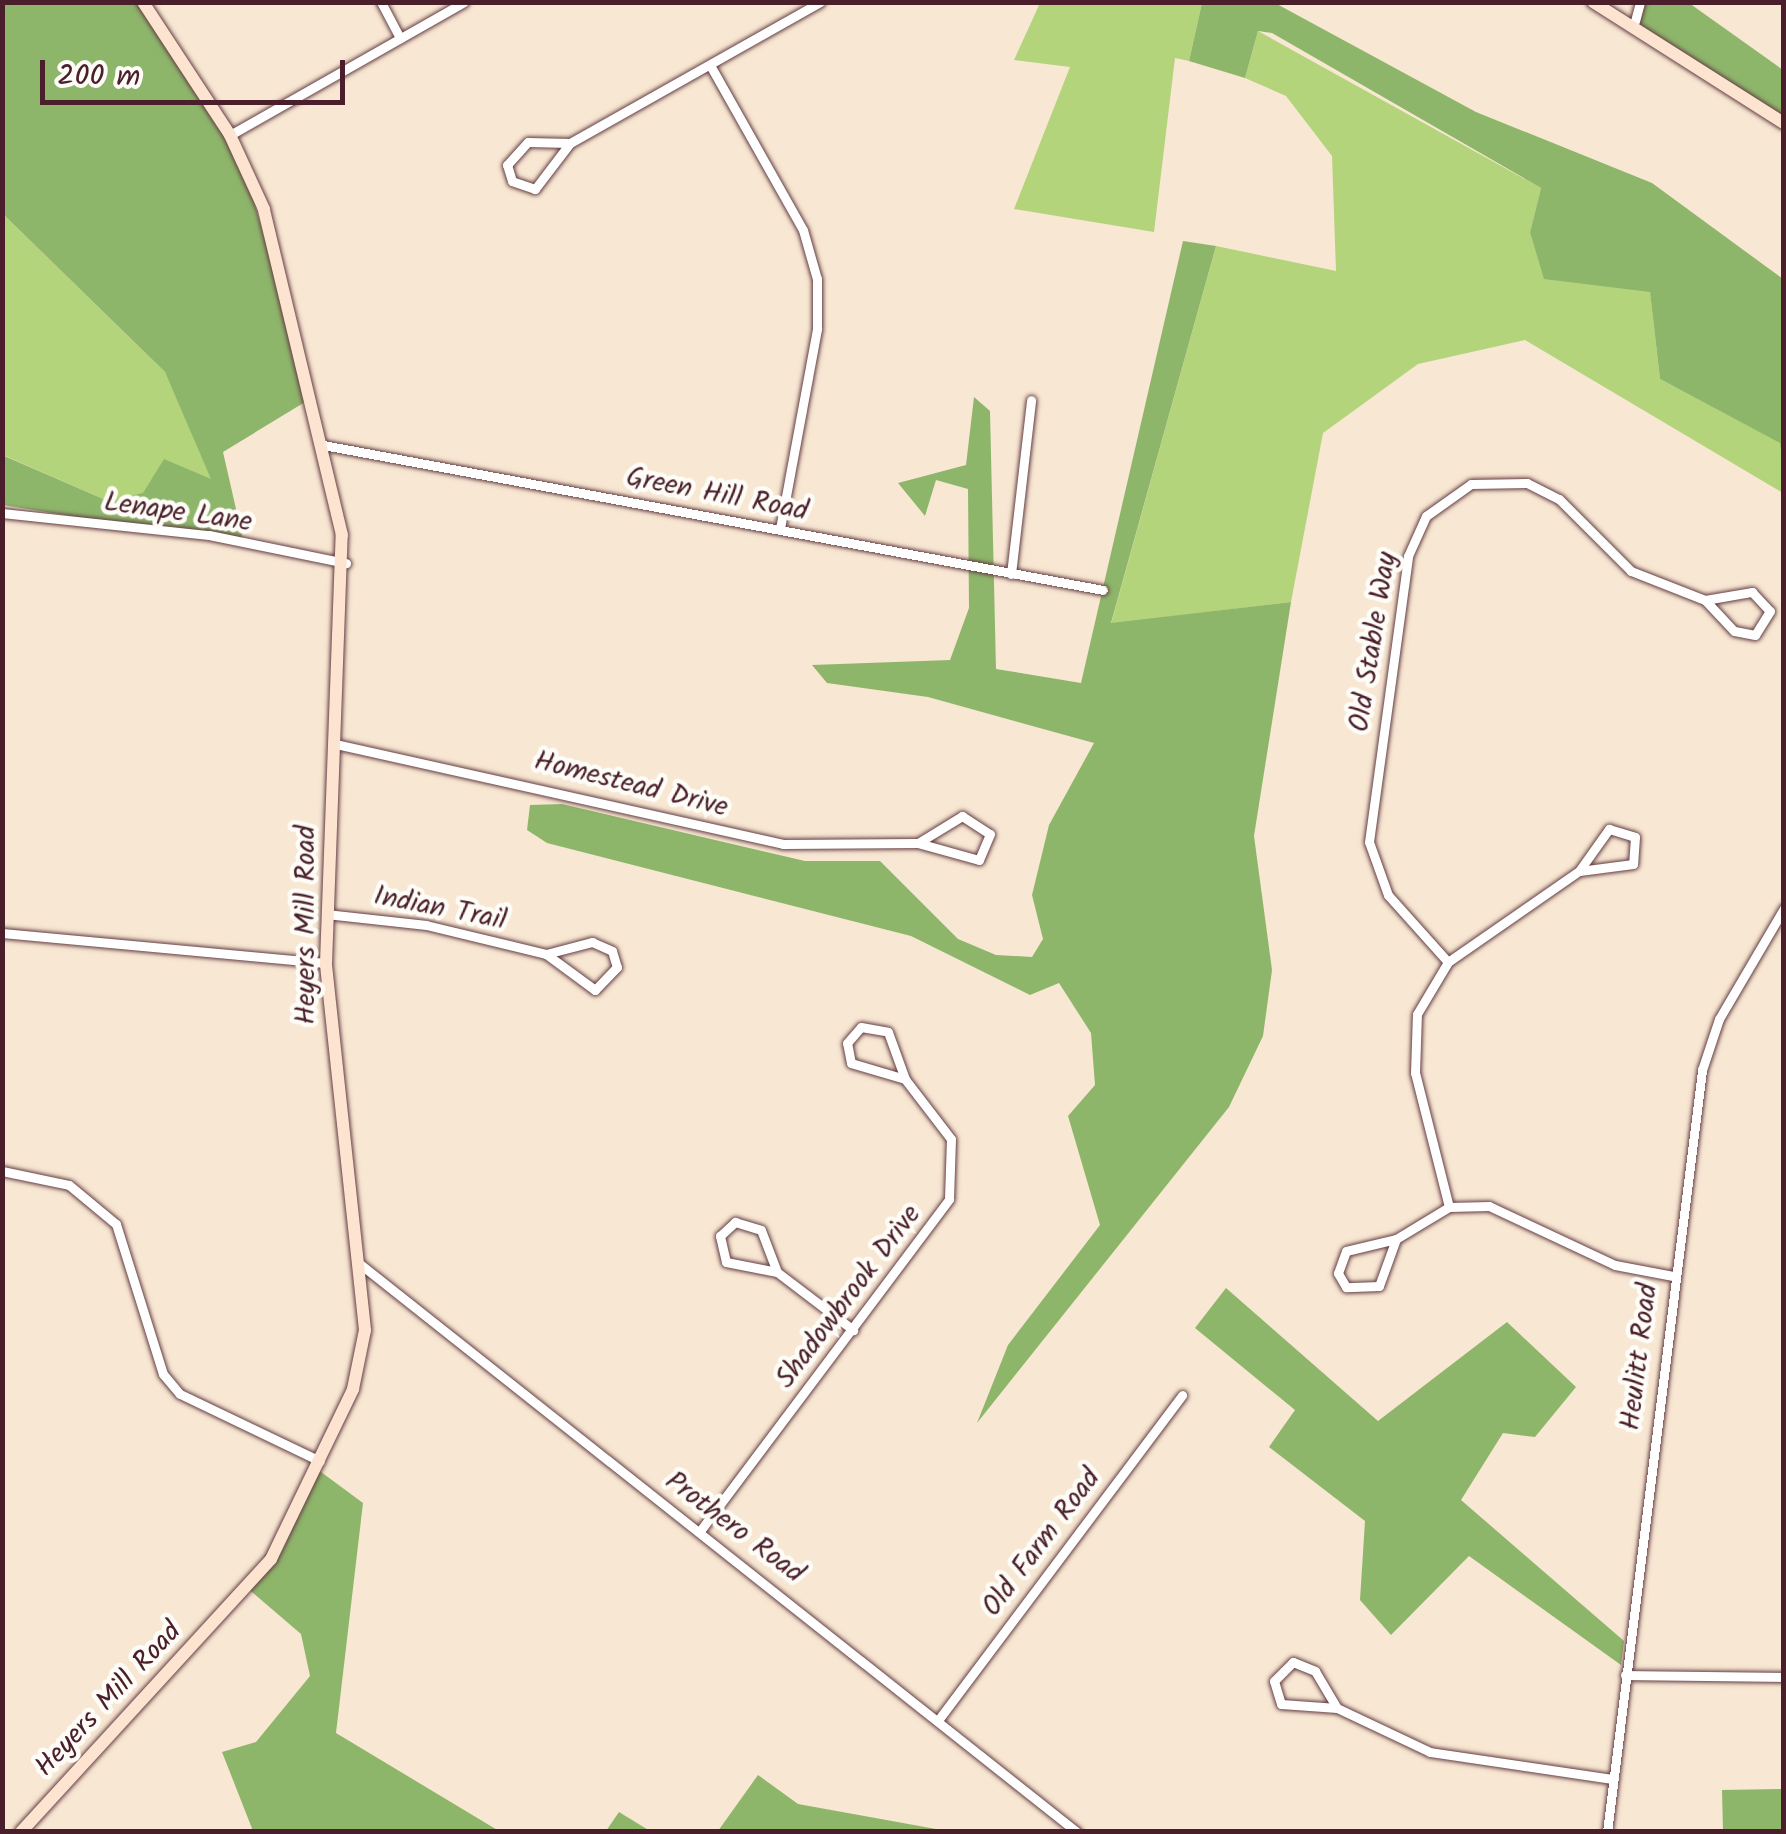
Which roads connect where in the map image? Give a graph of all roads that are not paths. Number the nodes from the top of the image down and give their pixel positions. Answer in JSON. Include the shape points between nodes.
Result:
{"nodes":[{"id":1,"x":143,"y":2,"type":"edge"},
{"id":2,"x":381,"y":2,"type":"edge"},
{"id":3,"x":464,"y":2,"type":"edge"},
{"id":4,"x":820,"y":2,"type":"edge"},
{"id":5,"x":1593,"y":2,"type":"edge"},
{"id":6,"x":1640,"y":2,"type":"edge"},
{"id":7,"x":1635,"y":21,"type":"junction"},
{"id":8,"x":400,"y":38,"type":"junction"},
{"id":9,"x":710,"y":64,"type":"junction"},
{"id":10,"x":1784,"y":123,"type":"edge"},
{"id":11,"x":230,"y":135,"type":"junction"},
{"id":12,"x":570,"y":143,"type":"junction"},
{"id":13,"x":1031,"y":400,"type":"dead end"},
{"id":14,"x":322,"y":445,"type":"junction"},
{"id":15,"x":2,"y":514,"type":"edge"},
{"id":16,"x":780,"y":529,"type":"junction"},
{"id":17,"x":346,"y":563,"type":"junction"},
{"id":18,"x":1011,"y":574,"type":"junction"},
{"id":19,"x":1103,"y":590,"type":"dead end"},
{"id":20,"x":1706,"y":600,"type":"junction"},
{"id":21,"x":336,"y":744,"type":"junction"},
{"id":22,"x":918,"y":843,"type":"junction"},
{"id":23,"x":1580,"y":871,"type":"junction"},
{"id":24,"x":1784,"y":908,"type":"edge"},
{"id":25,"x":326,"y":914,"type":"junction"},
{"id":26,"x":2,"y":934,"type":"edge"},
{"id":27,"x":546,"y":954,"type":"junction"},
{"id":28,"x":1448,"y":962,"type":"junction"},
{"id":29,"x":326,"y":963,"type":"junction"},
{"id":30,"x":905,"y":1078,"type":"junction"},
{"id":31,"x":2,"y":1171,"type":"edge"},
{"id":32,"x":1449,"y":1207,"type":"junction"},
{"id":33,"x":1396,"y":1239,"type":"junction"},
{"id":34,"x":360,"y":1264,"type":"junction"},
{"id":35,"x":777,"y":1272,"type":"junction"},
{"id":36,"x":1673,"y":1276,"type":"junction"},
{"id":37,"x":852,"y":1330,"type":"junction"},
{"id":38,"x":1182,"y":1395,"type":"dead end"},
{"id":39,"x":320,"y":1461,"type":"junction"},
{"id":40,"x":700,"y":1531,"type":"junction"},
{"id":41,"x":1624,"y":1675,"type":"junction"},
{"id":42,"x":1784,"y":1677,"type":"edge"},
{"id":43,"x":1337,"y":1708,"type":"junction"},
{"id":44,"x":939,"y":1719,"type":"junction"},
{"id":45,"x":1612,"y":1779,"type":"junction"},
{"id":46,"x":21,"y":1832,"type":"edge"},
{"id":47,"x":1077,"y":1832,"type":"edge"},
{"id":48,"x":1607,"y":1832,"type":"edge"}],
"edges":[{"from":1,"to":11,"type":"street","name":"Heyers Mill Road"},
{"from":2,"to":8,"type":"street"},
{"from":3,"to":8,"type":"street"},
{"from":4,"to":9,"type":"street"},
{"from":5,"to":7,"type":"street"},
{"from":6,"to":7,"type":"street"},
{"from":7,"to":10,"type":"street"},
{"from":8,"to":11,"type":"street"},
{"from":9,"to":12,"type":"street"},
{"from":9,"to":16,"type":"street","via":[[803,230],[817,279],[817,329]]},
{"from":11,"to":14,"type":"street","name":"Heyers Mill Road","via":[[270,229]]},
{"from":12,"to":12,"type":"street","via":[[515,147],[512,181],[542,186]]},
{"from":13,"to":18,"type":"street"},
{"from":14,"to":16,"type":"street","name":"Green Hill Road"},
{"from":14,"to":17,"type":"street","name":"Heyers Mill Road"},
{"from":15,"to":17,"type":"street","name":"Lenape Lane","via":[[209,536]]},
{"from":16,"to":18,"type":"street","name":"Green Hill Road"},
{"from":17,"to":21,"type":"street","name":"Heyers Mill Road"},
{"from":18,"to":19,"type":"street","name":"Green Hill Road"},
{"from":20,"to":20,"type":"street","via":[[1752,592],[1770,617],[1756,635],[1740,634]]},
{"from":20,"to":28,"type":"street","name":"Old Stable Way","via":[[1631,570],[1558,499],[1527,483],[1470,484],[1426,516],[1408,556],[1369,842],[1388,895]]},
{"from":21,"to":22,"type":"street","name":"Homestead Drive","via":[[783,844]]},
{"from":21,"to":25,"type":"street","name":"Heyers Mill Road"},
{"from":22,"to":22,"type":"street","name":"Homestead Drive","via":[[966,815],[983,821],[991,843],[971,863]]},
{"from":23,"to":23,"type":"street","via":[[1609,829],[1635,838],[1630,867]]},
{"from":23,"to":28,"type":"street"},
{"from":24,"to":36,"type":"street","name":"Heulitt Road","via":[[1706,1052]]},
{"from":25,"to":27,"type":"street","name":"Indian Trail","via":[[426,925]]},
{"from":25,"to":29,"type":"street","name":"Heyers Mill Road"},
{"from":26,"to":29,"type":"street"},
{"from":27,"to":27,"type":"street","name":"Indian Trail","via":[[600,944],[616,972],[588,990]]},
{"from":28,"to":32,"type":"street","via":[[1418,1014],[1412,1057]]},
{"from":29,"to":34,"type":"street","name":"Heyers Mill Road"},
{"from":30,"to":30,"type":"street","name":"Shadowbrook Drive","via":[[855,1067],[847,1050],[854,1031],[888,1032]]},
{"from":30,"to":37,"type":"street","name":"Shadowbrook Drive","via":[[945,1123],[953,1182],[937,1219]]},
{"from":31,"to":39,"type":"street","via":[[69,1185],[116,1224],[163,1374],[180,1394]]},
{"from":32,"to":33,"type":"street"},
{"from":32,"to":36,"type":"street","via":[[1502,1208],[1615,1265]]},
{"from":33,"to":33,"type":"street","via":[[1346,1251],[1342,1282],[1360,1293],[1379,1286]]},
{"from":34,"to":39,"type":"street","name":"Heyers Mill Road","via":[[362,1356]]},
{"from":34,"to":40,"type":"street","name":"Prothero Road"},
{"from":35,"to":35,"type":"street","via":[[726,1262],[723,1230],[755,1224]]},
{"from":35,"to":37,"type":"street"},
{"from":36,"to":41,"type":"street","name":"Heulitt Road"},
{"from":37,"to":40,"type":"street","name":"Shadowbrook Drive"},
{"from":38,"to":44,"type":"street","name":"Old Farm Road"},
{"from":39,"to":46,"type":"street","name":"Heyers Mill Road","via":[[260,1574]]},
{"from":40,"to":44,"type":"street","name":"Prothero Road"},
{"from":41,"to":42,"type":"street"},
{"from":41,"to":45,"type":"street","name":"Heulitt Road"},
{"from":43,"to":43,"type":"street","via":[[1286,1708],[1276,1676],[1293,1662],[1310,1667]]},
{"from":43,"to":45,"type":"street","via":[[1430,1752]]},
{"from":44,"to":47,"type":"street","name":"Prothero Road"},
{"from":45,"to":48,"type":"street","name":"Heulitt Road"}]}
